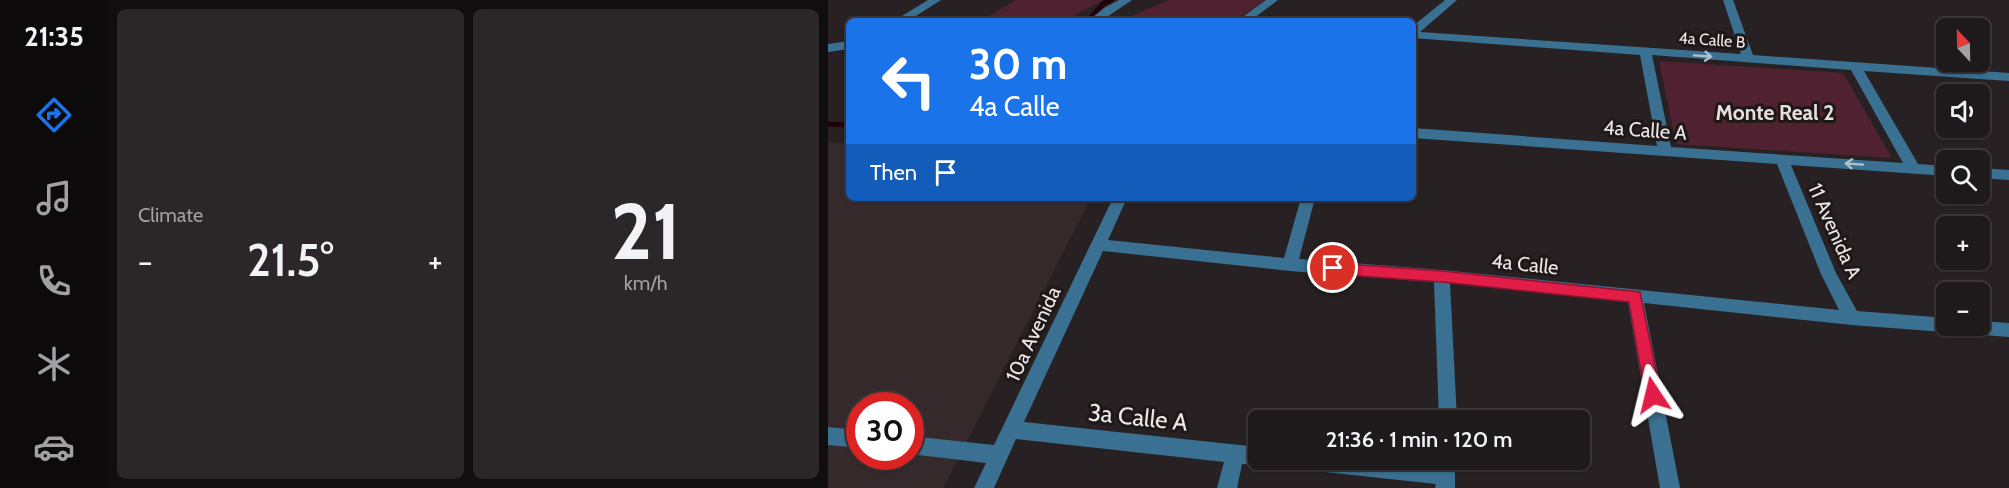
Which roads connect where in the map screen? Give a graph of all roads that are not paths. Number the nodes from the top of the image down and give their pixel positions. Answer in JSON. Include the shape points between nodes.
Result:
{"nodes":[{"id":1,"x":936,"y":0,"type":"edge"},
{"id":2,"x":1127,"y":0,"type":"edge"},
{"id":3,"x":1273,"y":0,"type":"edge"},
{"id":4,"x":1452,"y":0,"type":"edge"},
{"id":5,"x":1728,"y":0,"type":"edge"},
{"id":6,"x":905,"y":18,"type":"edge"},
{"id":7,"x":1098,"y":18,"type":"edge"},
{"id":8,"x":1247,"y":18,"type":"edge"},
{"id":9,"x":1416,"y":31,"type":"edge"},
{"id":10,"x":1416,"y":34,"type":"edge"},
{"id":11,"x":846,"y":46,"type":"edge"},
{"id":12,"x":828,"y":48,"type":"edge"},
{"id":13,"x":1645,"y":52,"type":"junction"},
{"id":14,"x":1748,"y":59,"type":"junction"},
{"id":15,"x":1855,"y":66,"type":"junction"},
{"id":16,"x":2009,"y":77,"type":"edge"},
{"id":17,"x":1416,"y":133,"type":"edge"},
{"id":18,"x":1665,"y":151,"type":"junction"},
{"id":19,"x":1782,"y":160,"type":"junction"},
{"id":20,"x":1913,"y":168,"type":"junction"},
{"id":21,"x":1936,"y":170,"type":"edge"},
{"id":22,"x":1990,"y":174,"type":"edge"},
{"id":23,"x":2009,"y":175,"type":"edge"},
{"id":24,"x":1119,"y":201,"type":"edge"},
{"id":25,"x":1307,"y":201,"type":"edge"},
{"id":26,"x":1098,"y":245,"type":"junction"},
{"id":27,"x":1290,"y":265,"type":"junction"},
{"id":28,"x":1442,"y":276,"type":"junction"},
{"id":29,"x":1635,"y":296,"type":"junction"},
{"id":30,"x":1852,"y":318,"type":"junction"},
{"id":31,"x":1936,"y":324,"type":"edge"},
{"id":32,"x":1990,"y":328,"type":"edge"},
{"id":33,"x":2009,"y":330,"type":"edge"},
{"id":34,"x":1447,"y":410,"type":"edge"},
{"id":35,"x":1011,"y":430,"type":"junction"},
{"id":36,"x":828,"y":436,"type":"edge"},
{"id":37,"x":846,"y":438,"type":"edge"},
{"id":38,"x":924,"y":447,"type":"edge"},
{"id":39,"x":1235,"y":453,"type":"junction"},
{"id":40,"x":1000,"y":455,"type":"junction"},
{"id":41,"x":1248,"y":455,"type":"edge"},
{"id":42,"x":1404,"y":470,"type":"edge"},
{"id":43,"x":1446,"y":474,"type":"edge"},
{"id":44,"x":984,"y":488,"type":"edge"},
{"id":45,"x":1227,"y":488,"type":"edge"},
{"id":46,"x":1670,"y":488,"type":"edge"}],
"edges":[{"from":1,"to":6,"type":"street"},
{"from":2,"to":7,"type":"street"},
{"from":3,"to":8,"type":"street"},
{"from":4,"to":9,"type":"street"},
{"from":5,"to":14,"type":"street"},
{"from":10,"to":13,"type":"street","name":"4a Calle B"},
{"from":11,"to":12,"type":"street"},
{"from":13,"to":14,"type":"street","name":"4a Calle B","one_way":true},
{"from":13,"to":18,"type":"street"},
{"from":14,"to":15,"type":"street","name":"4a Calle B"},
{"from":15,"to":16,"type":"street","name":"4a Calle B"},
{"from":15,"to":20,"type":"street"},
{"from":17,"to":18,"type":"street","name":"4a Calle A"},
{"from":18,"to":19,"type":"street","name":"4a Calle A"},
{"from":20,"to":19,"type":"street","name":"4a Calle A","one_way":true},
{"from":19,"to":30,"type":"street","name":"11 Avenida A"},
{"from":20,"to":21,"type":"street","name":"4a Calle A"},
{"from":22,"to":23,"type":"street"},
{"from":24,"to":26,"type":"street","name":"10a Avenida"},
{"from":25,"to":27,"type":"street"},
{"from":26,"to":27,"type":"street","name":"4a Calle"},
{"from":26,"to":35,"type":"street","name":"10a Avenida"},
{"from":27,"to":28,"type":"street","name":"4a Calle"},
{"from":28,"to":29,"type":"street","name":"4a Calle"},
{"from":28,"to":34,"type":"street"},
{"from":29,"to":30,"type":"street","name":"4a Calle"},
{"from":29,"to":46,"type":"street"},
{"from":30,"to":31,"type":"street","name":"4a Calle"},
{"from":32,"to":33,"type":"street","name":"4a Calle"},
{"from":35,"to":39,"type":"street","name":"3a Calle A"},
{"from":35,"to":40,"type":"street","name":"10a Avenida"},
{"from":36,"to":37,"type":"street"},
{"from":38,"to":40,"type":"street"},
{"from":39,"to":41,"type":"street","name":"3a Calle A"},
{"from":39,"to":45,"type":"street"},
{"from":40,"to":44,"type":"street","name":"10a Avenida"},
{"from":42,"to":43,"type":"street"}]}
